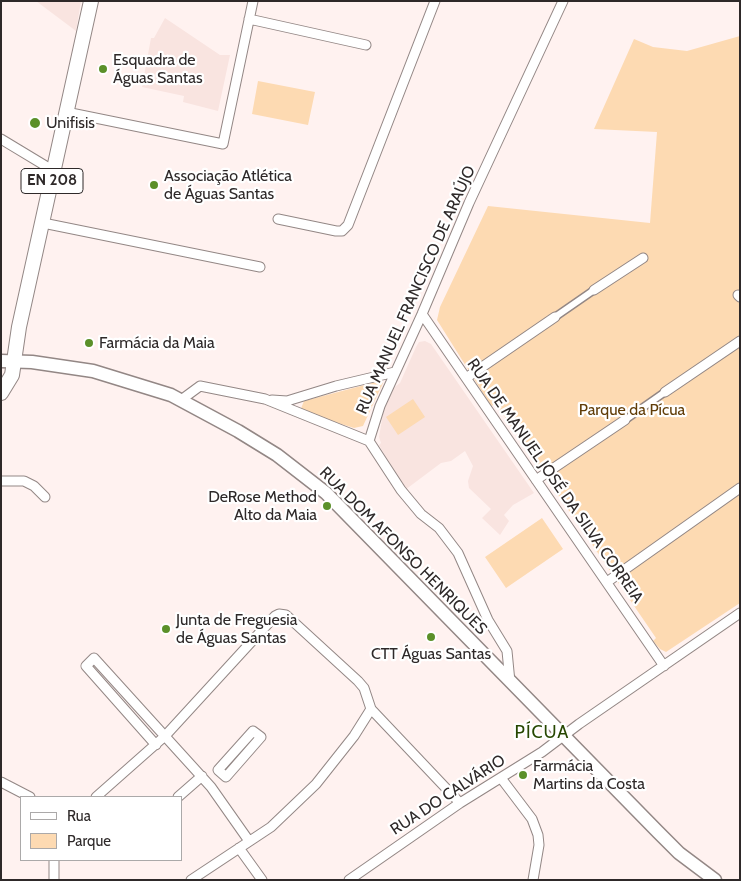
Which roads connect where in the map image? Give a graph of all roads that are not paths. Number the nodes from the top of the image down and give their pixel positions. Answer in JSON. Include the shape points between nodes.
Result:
{"nodes":[{"id":1,"x":91,"y":1,"type":"edge"},
{"id":2,"x":253,"y":1,"type":"edge"},
{"id":3,"x":435,"y":1,"type":"edge"},
{"id":4,"x":563,"y":1,"type":"edge"},
{"id":5,"x":250,"y":19,"type":"junction"},
{"id":6,"x":366,"y":45,"type":"dead end"},
{"id":7,"x":66,"y":112,"type":"junction"},
{"id":8,"x":1,"y":139,"type":"edge"},
{"id":9,"x":54,"y":171,"type":"junction"},
{"id":10,"x":278,"y":219,"type":"dead end"},
{"id":11,"x":43,"y":223,"type":"junction"},
{"id":12,"x":643,"y":258,"type":"dead end"},
{"id":13,"x":260,"y":267,"type":"dead end"},
{"id":14,"x":594,"y":290,"type":"joint"},
{"id":15,"x":422,"y":314,"type":"junction"},
{"id":16,"x":555,"y":317,"type":"joint"},
{"id":17,"x":740,"y":341,"type":"edge"},
{"id":18,"x":8,"y":361,"type":"edge"},
{"id":19,"x":395,"y":372,"type":"junction"},
{"id":20,"x":466,"y":378,"type":"junction"},
{"id":21,"x":665,"y":392,"type":"joint"},
{"id":22,"x":1,"y":393,"type":"edge"},
{"id":23,"x":265,"y":399,"type":"junction"},
{"id":24,"x":182,"y":400,"type":"junction"},
{"id":25,"x":625,"y":420,"type":"joint"},
{"id":26,"x":369,"y":441,"type":"junction"},
{"id":27,"x":536,"y":480,"type":"junction"},
{"id":28,"x":1,"y":481,"type":"edge"},
{"id":29,"x":740,"y":488,"type":"edge"},
{"id":30,"x":45,"y":496,"type":"dead end"},
{"id":31,"x":607,"y":582,"type":"junction"},
{"id":32,"x":740,"y":613,"type":"edge"},
{"id":33,"x":664,"y":666,"type":"junction"},
{"id":34,"x":510,"y":682,"type":"junction"},
{"id":35,"x":371,"y":709,"type":"junction"},
{"id":36,"x":563,"y":735,"type":"junction"},
{"id":37,"x":165,"y":736,"type":"junction"},
{"id":38,"x":156,"y":744,"type":"junction"},
{"id":39,"x":223,"y":774,"type":"junction"},
{"id":40,"x":202,"y":776,"type":"junction"},
{"id":41,"x":501,"y":778,"type":"junction"},
{"id":42,"x":1,"y":782,"type":"edge"},
{"id":43,"x":211,"y":786,"type":"junction"},
{"id":44,"x":28,"y":796,"type":"edge"},
{"id":45,"x":97,"y":796,"type":"edge"},
{"id":46,"x":179,"y":796,"type":"edge"},
{"id":47,"x":460,"y":803,"type":"junction"},
{"id":48,"x":249,"y":840,"type":"junction"},
{"id":49,"x":238,"y":848,"type":"junction"},
{"id":50,"x":54,"y":861,"type":"edge"},
{"id":51,"x":54,"y":880,"type":"edge"},
{"id":52,"x":191,"y":880,"type":"edge"},
{"id":53,"x":262,"y":880,"type":"edge"},
{"id":54,"x":349,"y":880,"type":"edge"},
{"id":55,"x":533,"y":880,"type":"edge"},
{"id":56,"x":715,"y":880,"type":"edge"}],
"edges":[{"from":1,"to":7,"type":"main road","number":"EN 208"},
{"from":2,"to":5,"type":"street"},
{"from":3,"to":10,"type":"street","via":[[348,225],[336,231]]},
{"from":4,"to":15,"type":"street","name":"RUA MANUEL FRANCISCO DE ARAÚJO","via":[[469,203]]},
{"from":5,"to":6,"type":"street"},
{"from":5,"to":7,"type":"street","via":[[223,144]]},
{"from":7,"to":9,"type":"main road","number":"EN 208"},
{"from":8,"to":9,"type":"street"},
{"from":9,"to":11,"type":"main road","number":"EN 208"},
{"from":11,"to":13,"type":"street"},
{"from":11,"to":18,"type":"main road","number":"EN 208"},
{"from":12,"to":14,"type":"street"},
{"from":14,"to":16,"type":"street"},
{"from":15,"to":19,"type":"street","name":"RUA MANUEL FRANCISCO DE ARAÚJO"},
{"from":15,"to":20,"type":"street","name":"RUA DE MANUEL JOSÉ DA SILVA CORREIA"},
{"from":16,"to":20,"type":"street"},
{"from":17,"to":21,"type":"street"},
{"from":18,"to":22,"type":"main road","number":"EN 208","via":[[12,375]]},
{"from":18,"to":24,"type":"main road","name":"RUA DOM AFONSO HENRIQUES","via":[[92,371]]},
{"from":19,"to":23,"type":"street","via":[[287,400]]},
{"from":19,"to":26,"type":"street","name":"RUA MANUEL FRANCISCO DE ARAÚJO"},
{"from":20,"to":27,"type":"street","name":"RUA DE MANUEL JOSÉ DA SILVA CORREIA"},
{"from":21,"to":25,"type":"street"},
{"from":23,"to":24,"type":"street","via":[[200,386]]},
{"from":23,"to":26,"type":"street"},
{"from":24,"to":34,"type":"main road","name":"RUA DOM AFONSO HENRIQUES","via":[[277,454],[326,493]]},
{"from":25,"to":27,"type":"street"},
{"from":26,"to":34,"type":"street","name":"RUA MANUEL FRANCISCO DE ARAÚJO","via":[[401,490],[421,514],[439,528],[458,553],[488,620],[507,651]]},
{"from":27,"to":31,"type":"street","name":"RUA DE MANUEL JOSÉ DA SILVA CORREIA"},
{"from":28,"to":30,"type":"street","via":[[24,481]]},
{"from":29,"to":31,"type":"street"},
{"from":31,"to":33,"type":"street","name":"RUA DE MANUEL JOSÉ DA SILVA CORREIA"},
{"from":32,"to":33,"type":"street","name":"RUA DO CALVÁRIO"},
{"from":33,"to":36,"type":"street","name":"RUA DO CALVÁRIO"},
{"from":34,"to":36,"type":"main road","name":"RUA DOM AFONSO HENRIQUES"},
{"from":35,"to":37,"type":"street","via":[[364,688],[286,615],[279,614]]},
{"from":35,"to":47,"type":"street"},
{"from":35,"to":48,"type":"street","via":[[316,784],[271,826]]},
{"from":36,"to":41,"type":"street","name":"RUA DO CALVÁRIO"},
{"from":36,"to":56,"type":"main road","name":"RUA DOM AFONSO HENRIQUES","via":[[674,848]]},
{"from":37,"to":38,"type":"street"},
{"from":37,"to":38,"type":"street","via":[[94,658],[86,666]]},
{"from":37,"to":40,"type":"street"},
{"from":38,"to":45,"type":"street"},
{"from":39,"to":39,"type":"street","via":[[218,770],[253,731],[261,737],[226,777]]},
{"from":39,"to":43,"type":"street"},
{"from":40,"to":43,"type":"street"},
{"from":40,"to":46,"type":"street"},
{"from":41,"to":47,"type":"street","name":"RUA DO CALVÁRIO"},
{"from":41,"to":55,"type":"street","via":[[532,819],[538,835],[540,845]]},
{"from":42,"to":44,"type":"street"},
{"from":43,"to":48,"type":"street"},
{"from":47,"to":54,"type":"street","name":"RUA DO CALVÁRIO"},
{"from":48,"to":49,"type":"street"},
{"from":49,"to":52,"type":"street"},
{"from":49,"to":53,"type":"street"},
{"from":50,"to":51,"type":"street"}]}
